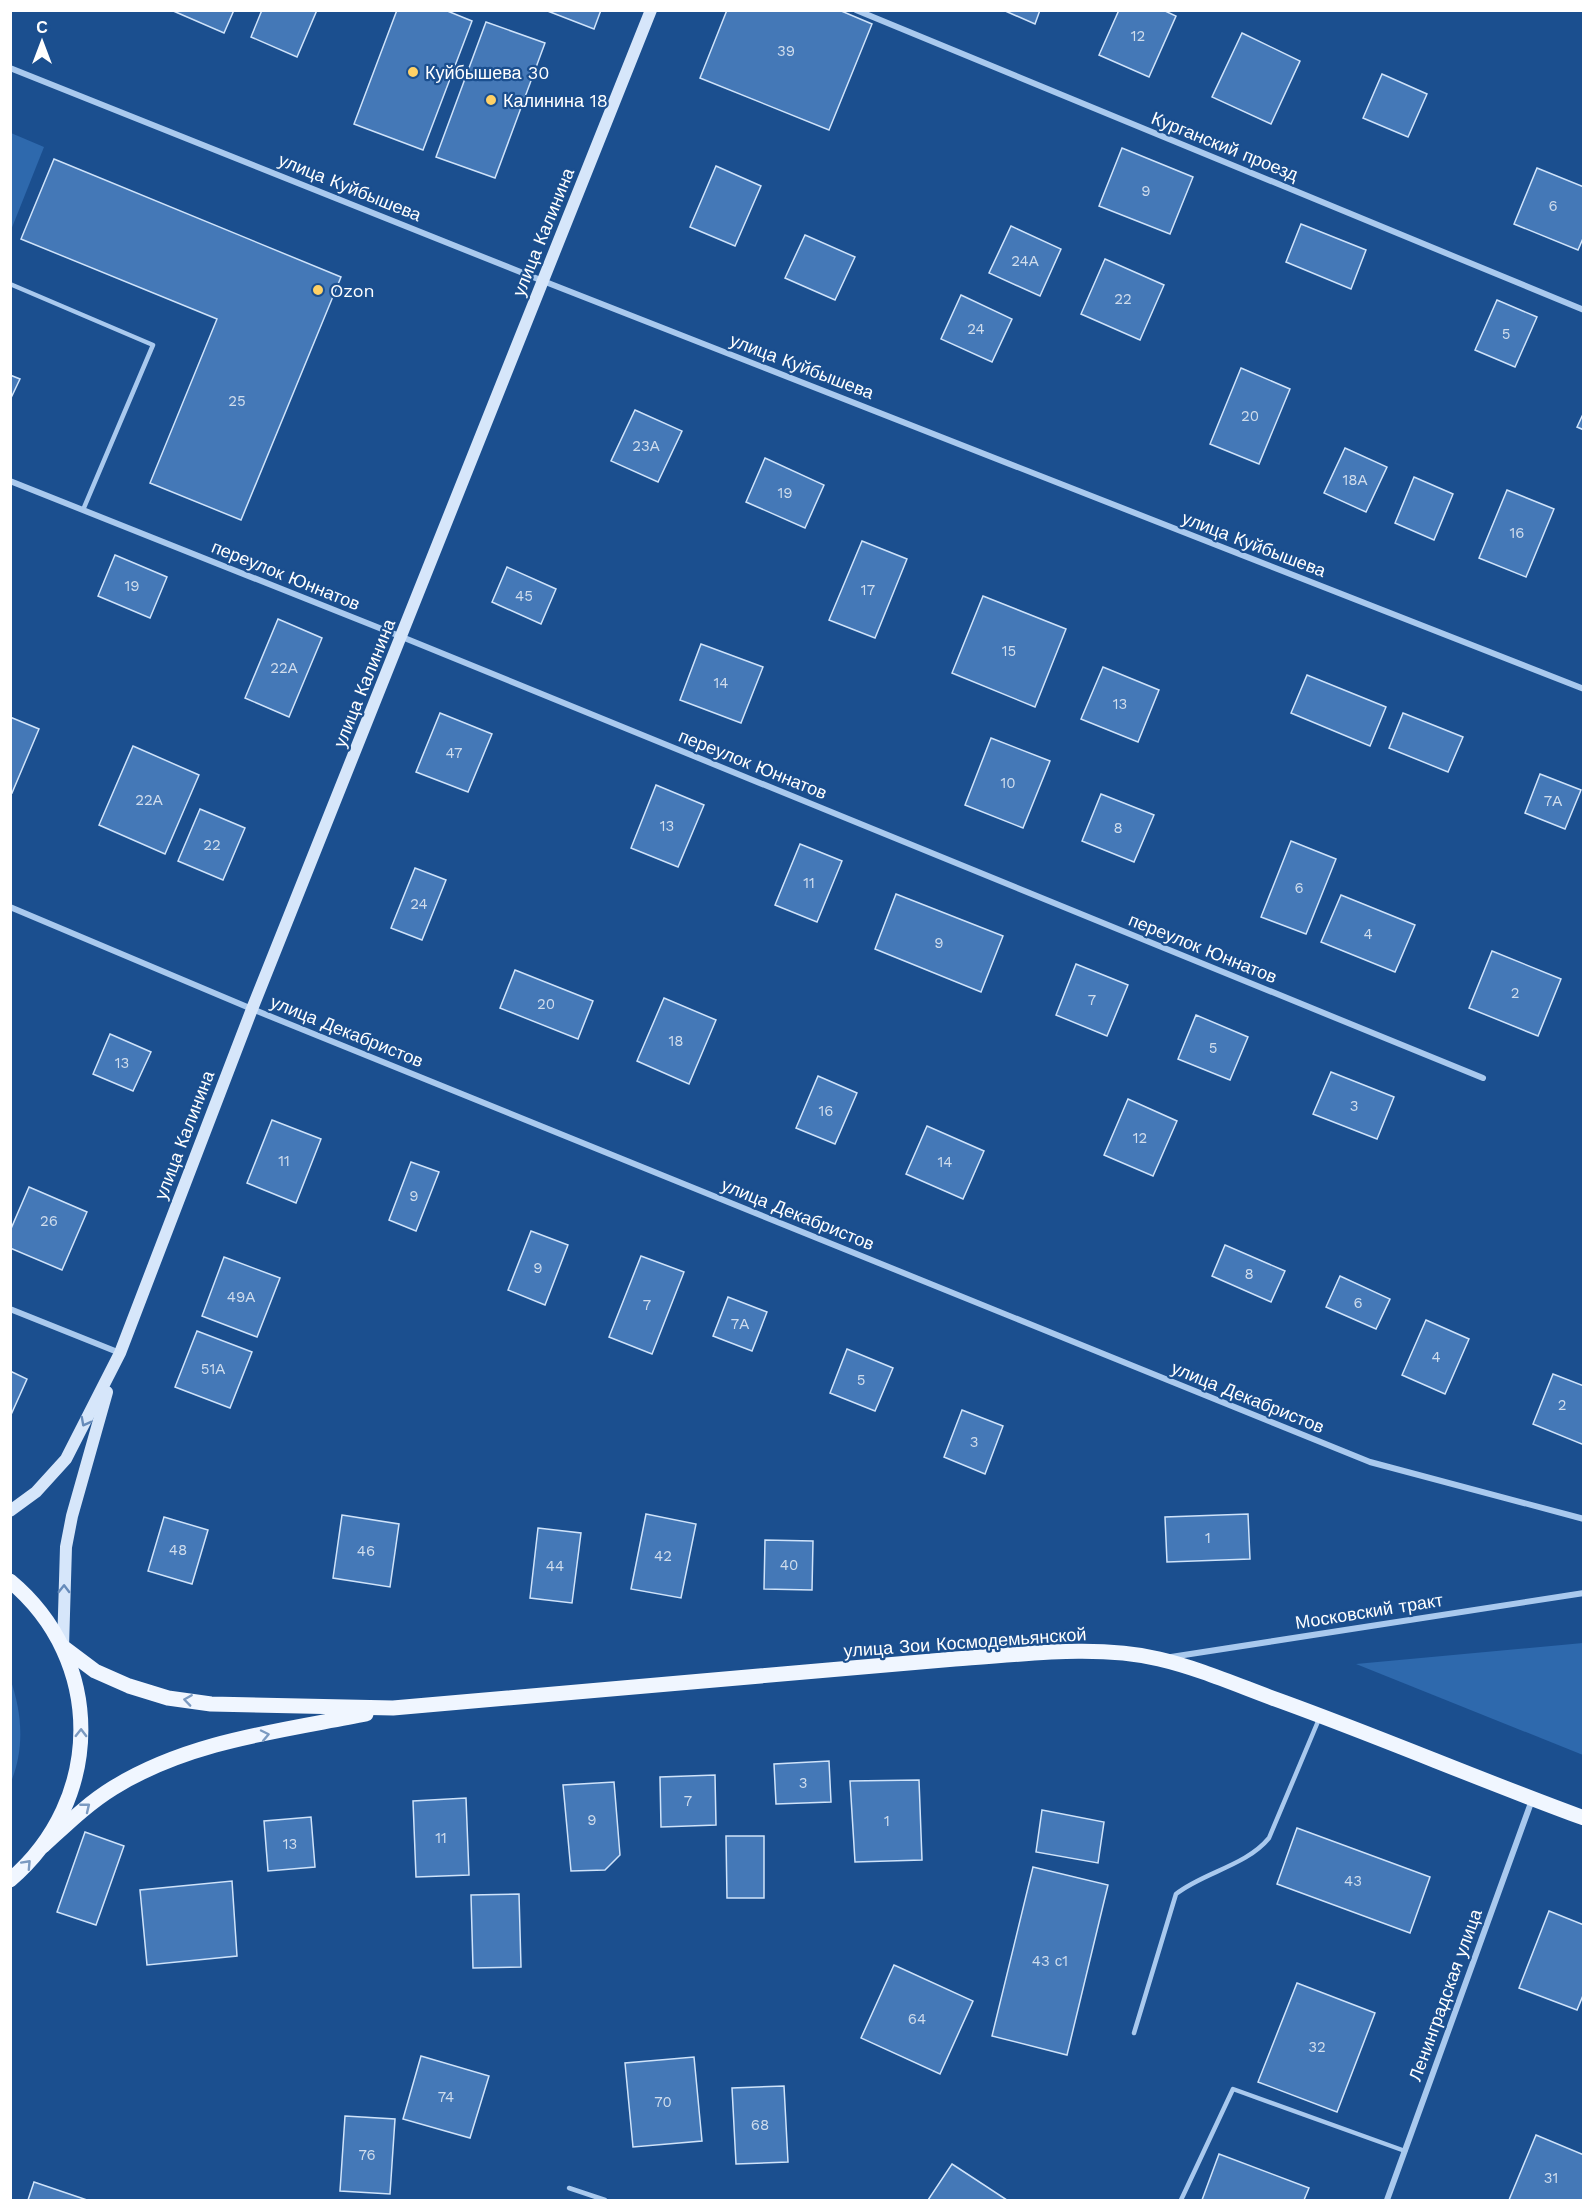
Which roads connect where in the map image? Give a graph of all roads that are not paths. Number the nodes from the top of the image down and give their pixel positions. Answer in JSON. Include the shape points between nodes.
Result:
{"nodes":[{"id":1,"x":651,"y":10,"type":"edge"},
{"id":2,"x":856,"y":10,"type":"edge"},
{"id":3,"x":10,"y":68,"type":"edge"},
{"id":4,"x":543,"y":281,"type":"junction"},
{"id":5,"x":10,"y":284,"type":"edge"},
{"id":6,"x":1584,"y":310,"type":"edge"},
{"id":7,"x":10,"y":482,"type":"edge"},
{"id":8,"x":82,"y":510,"type":"junction"},
{"id":9,"x":402,"y":637,"type":"junction"},
{"id":10,"x":1584,"y":689,"type":"edge"},
{"id":11,"x":10,"y":907,"type":"edge"},
{"id":12,"x":252,"y":1009,"type":"junction"},
{"id":13,"x":1483,"y":1078,"type":"dead end"},
{"id":14,"x":10,"y":1309,"type":"edge"},
{"id":15,"x":120,"y":1353,"type":"junction"},
{"id":16,"x":112,"y":1370,"type":"junction"},
{"id":17,"x":10,"y":1510,"type":"edge"},
{"id":18,"x":1584,"y":1519,"type":"edge"},
{"id":19,"x":10,"y":1581,"type":"edge"},
{"id":20,"x":1584,"y":1593,"type":"edge"},
{"id":21,"x":63,"y":1647,"type":"junction"},
{"id":22,"x":1159,"y":1659,"type":"junction"},
{"id":23,"x":393,"y":1708,"type":"junction"},
{"id":24,"x":1321,"y":1716,"type":"junction"},
{"id":25,"x":1532,"y":1799,"type":"junction"},
{"id":26,"x":1584,"y":1818,"type":"edge"},
{"id":27,"x":43,"y":1846,"type":"junction"},
{"id":28,"x":10,"y":1880,"type":"edge"},
{"id":29,"x":1134,"y":2033,"type":"dead end"},
{"id":30,"x":1405,"y":2151,"type":"junction"},
{"id":31,"x":569,"y":2188,"type":"dead end"},
{"id":32,"x":605,"y":2200,"type":"edge"},
{"id":33,"x":1181,"y":2200,"type":"edge"},
{"id":34,"x":1387,"y":2200,"type":"edge"}],
"edges":[{"from":1,"to":4,"type":"street","name":"улица Калинина"},
{"from":2,"to":6,"type":"street","name":"Курганский проезд"},
{"from":3,"to":4,"type":"street","name":"улица Куйбышева"},
{"from":4,"to":9,"type":"street","name":"улица Калинина"},
{"from":4,"to":10,"type":"street","name":"улица Куйбышева"},
{"from":5,"to":8,"type":"lane","via":[[153,345]]},
{"from":7,"to":8,"type":"street","name":"переулок Юннатов"},
{"from":8,"to":9,"type":"street","name":"переулок Юннатов"},
{"from":9,"to":12,"type":"street","name":"улица Калинина"},
{"from":9,"to":13,"type":"street","name":"переулок Юннатов"},
{"from":11,"to":12,"type":"street","name":"улица Декабристов"},
{"from":12,"to":15,"type":"street","name":"улица Калинина"},
{"from":12,"to":18,"type":"street","name":"улица Декабристов","via":[[1370,1462]]},
{"from":14,"to":15,"type":"street"},
{"from":15,"to":16,"type":"street","name":"улица Калинина"},
{"from":16,"to":17,"type":"street","name":"улица Калинина","one_way":true,"via":[[66,1459],[36,1492]]},
{"from":21,"to":16,"type":"street","name":"улица Калинина","one_way":true,"via":[[64,1577],[72,1516]]},
{"from":19,"to":21,"type":"main road","via":[[39,1609]]},
{"from":20,"to":22,"type":"street","name":"Московский тракт"},
{"from":23,"to":21,"type":"main road","name":"улица Зои Космодемьянской","one_way":true,"via":[[211,1704],[168,1698],[95,1671]]},
{"from":27,"to":21,"type":"main road","one_way":true,"via":[[69,1800],[81,1750],[79,1697]]},
{"from":22,"to":23,"type":"main road","name":"улица Зои Космодемьянской","via":[[1086,1652],[1032,1654]]},
{"from":22,"to":24,"type":"main road","name":"улица Зои Космодемьянской"},
{"from":27,"to":23,"type":"main road","name":"улица Зои Космодемьянской","one_way":true,"via":[[86,1806],[113,1788],[175,1758],[210,1746]]},
{"from":24,"to":25,"type":"main road","name":"улица Зои Космодемьянской"},
{"from":24,"to":29,"type":"lane","via":[[1269,1838],[1259,1850],[1176,1894]]},
{"from":25,"to":26,"type":"main road","name":"улица Зои Космодемьянской"},
{"from":25,"to":30,"type":"street","name":"Ленинградская улица"},
{"from":28,"to":27,"type":"main road","one_way":true},
{"from":30,"to":33,"type":"lane","via":[[1233,2089]]},
{"from":30,"to":34,"type":"street","name":"Ленинградская улица"},
{"from":31,"to":32,"type":"lane"}]}
